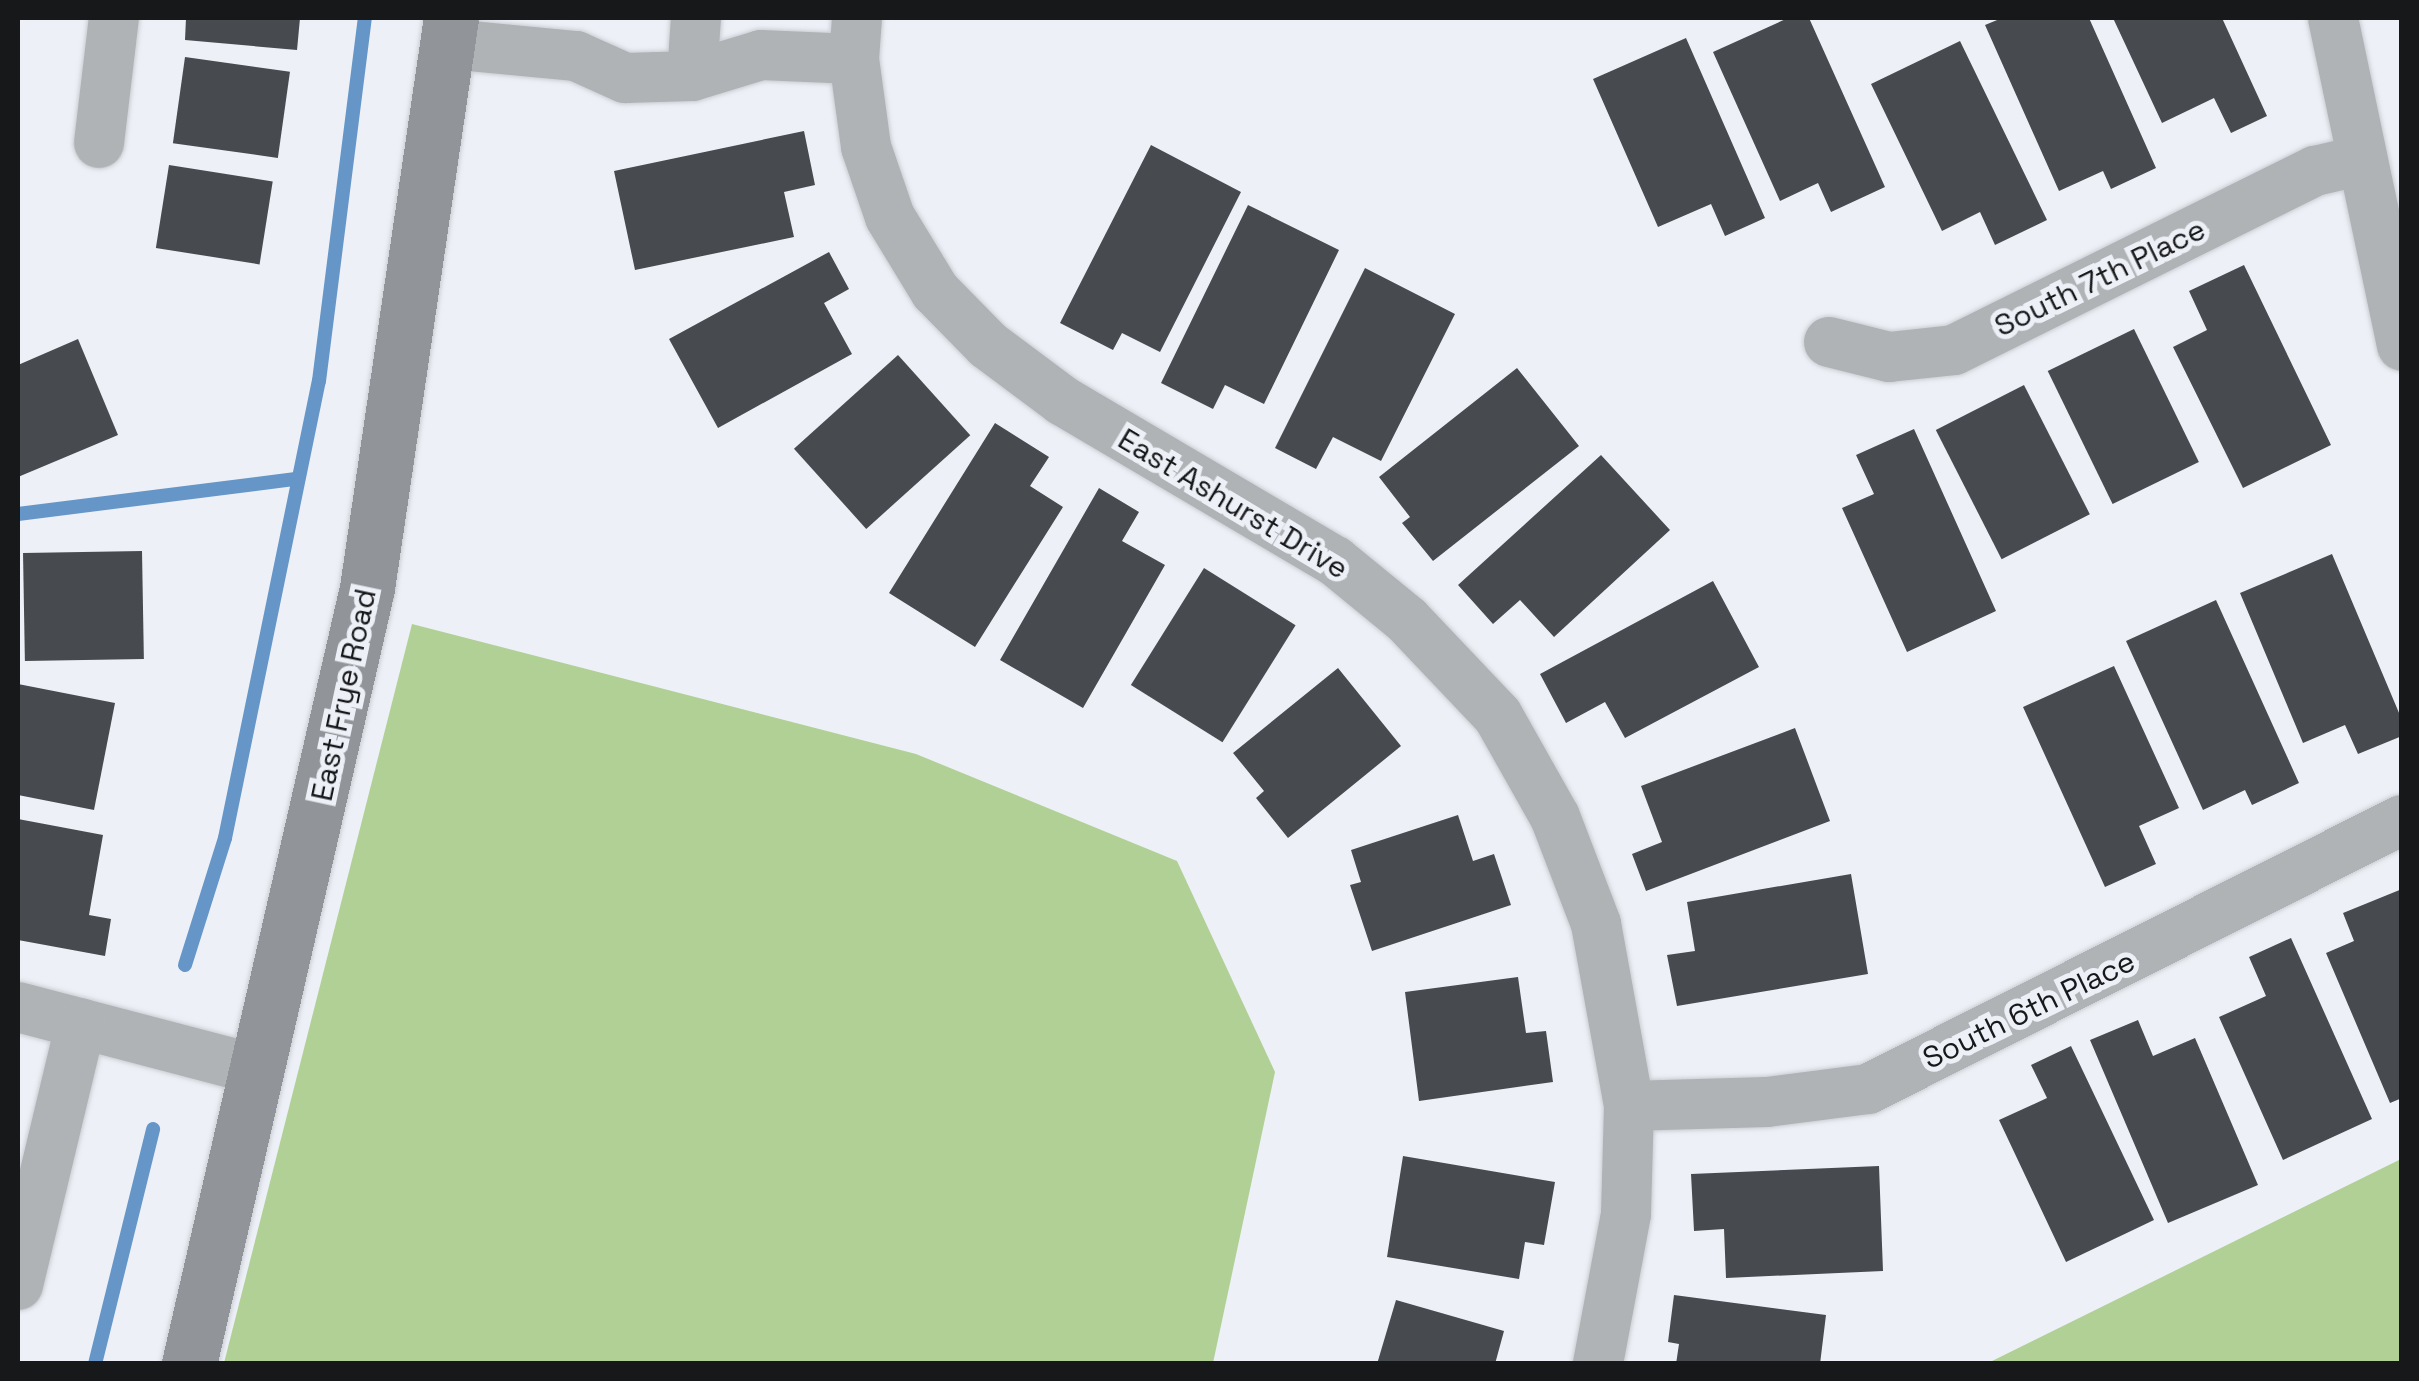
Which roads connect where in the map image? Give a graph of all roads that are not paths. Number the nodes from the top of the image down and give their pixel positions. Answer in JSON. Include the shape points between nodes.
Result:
{"nodes":[{"id":1,"x":114,"y":18,"type":"edge"},
{"id":2,"x":696,"y":18,"type":"edge"},
{"id":3,"x":2333,"y":18,"type":"edge"},
{"id":4,"x":450,"y":31,"type":"edge"},
{"id":5,"x":578,"y":36,"type":"edge"},
{"id":6,"x":856,"y":38,"type":"edge"},
{"id":7,"x":692,"y":76,"type":"junction"},
{"id":8,"x":99,"y":142,"type":"dead end"},
{"id":9,"x":2362,"y":160,"type":"junction"},
{"id":10,"x":1829,"y":342,"type":"dead end"},
{"id":11,"x":2402,"y":346,"type":"edge"},
{"id":12,"x":2402,"y":820,"type":"edge"},
{"id":13,"x":18,"y":1007,"type":"edge"},
{"id":14,"x":81,"y":1023,"type":"junction"},
{"id":15,"x":255,"y":1069,"type":"junction"},
{"id":16,"x":1629,"y":1106,"type":"junction"},
{"id":17,"x":18,"y":1285,"type":"edge"},
{"id":18,"x":189,"y":1364,"type":"edge"},
{"id":19,"x":1598,"y":1364,"type":"edge"}],
"edges":[{"from":1,"to":8,"type":"street"},
{"from":2,"to":7,"type":"street"},
{"from":3,"to":9,"type":"street"},
{"from":4,"to":5,"type":"street"},
{"from":4,"to":15,"type":"street","name":"East Frye Road","via":[[367,588]]},
{"from":5,"to":7,"type":"street","via":[[625,78]]},
{"from":6,"to":7,"type":"street"},
{"from":6,"to":16,"type":"street","name":"East Ashurst Drive","via":[[866,147],[890,217],[936,291],[1063,402],[1335,562],[1407,620],[1498,716],[1554,817],[1596,924]]},
{"from":9,"to":10,"type":"street","name":"South 7th Place","via":[[2315,171],[1954,350],[1889,356]]},
{"from":9,"to":11,"type":"street"},
{"from":12,"to":16,"type":"street","name":"South 6th Place","via":[[1868,1089],[1767,1102]]},
{"from":13,"to":14,"type":"street"},
{"from":14,"to":15,"type":"street"},
{"from":14,"to":17,"type":"street"},
{"from":15,"to":18,"type":"street","name":"East Frye Road"},
{"from":16,"to":19,"type":"street","name":"East Ashurst Drive","via":[[1626,1214]]}]}
